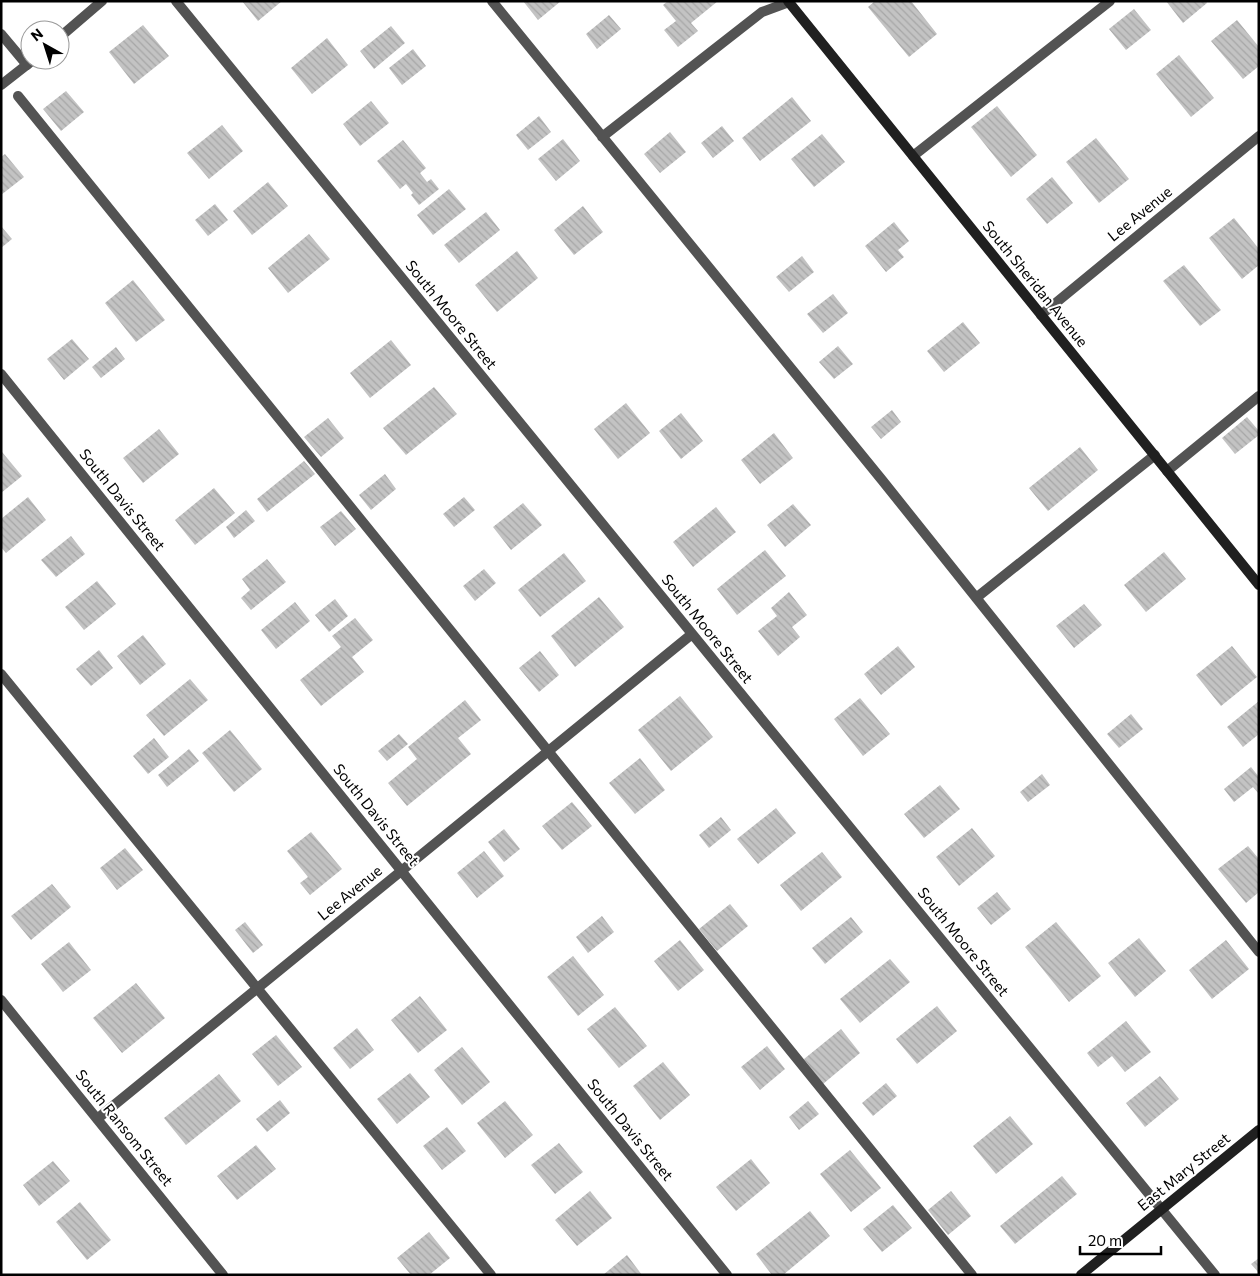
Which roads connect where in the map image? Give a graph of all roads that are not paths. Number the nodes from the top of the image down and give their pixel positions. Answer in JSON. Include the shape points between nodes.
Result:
{"nodes":[{"id":1,"x":102,"y":1,"type":"edge"},
{"id":2,"x":176,"y":1,"type":"edge"},
{"id":3,"x":492,"y":1,"type":"edge"},
{"id":4,"x":1110,"y":1,"type":"edge"},
{"id":5,"x":789,"y":2,"type":"edge"},
{"id":6,"x":70,"y":28,"type":"edge"},
{"id":7,"x":1,"y":34,"type":"edge"},
{"id":8,"x":20,"y":52,"type":"edge"},
{"id":9,"x":20,"y":70,"type":"edge"},
{"id":10,"x":1,"y":85,"type":"edge"},
{"id":11,"x":18,"y":96,"type":"dead end"},
{"id":12,"x":1259,"y":136,"type":"edge"},
{"id":13,"x":602,"y":137,"type":"junction"},
{"id":14,"x":914,"y":156,"type":"junction"},
{"id":15,"x":1041,"y":315,"type":"junction"},
{"id":16,"x":1,"y":374,"type":"edge"},
{"id":17,"x":1259,"y":396,"type":"edge"},
{"id":18,"x":1155,"y":455,"type":"junction"},
{"id":19,"x":1167,"y":471,"type":"junction"},
{"id":20,"x":1259,"y":585,"type":"edge"},
{"id":21,"x":976,"y":598,"type":"junction"},
{"id":22,"x":692,"y":634,"type":"junction"},
{"id":23,"x":1,"y":674,"type":"edge"},
{"id":24,"x":549,"y":751,"type":"junction"},
{"id":25,"x":402,"y":871,"type":"junction"},
{"id":26,"x":1259,"y":952,"type":"edge"},
{"id":27,"x":257,"y":988,"type":"junction"},
{"id":28,"x":1,"y":1000,"type":"edge"},
{"id":29,"x":97,"y":1118,"type":"junction"},
{"id":30,"x":1259,"y":1130,"type":"edge"},
{"id":31,"x":1162,"y":1210,"type":"junction"},
{"id":32,"x":223,"y":1275,"type":"edge"},
{"id":33,"x":491,"y":1275,"type":"edge"},
{"id":34,"x":727,"y":1275,"type":"edge"},
{"id":35,"x":972,"y":1275,"type":"edge"},
{"id":36,"x":1082,"y":1275,"type":"edge"},
{"id":37,"x":1215,"y":1275,"type":"edge"}],
"edges":[{"from":1,"to":6,"type":"street"},
{"from":2,"to":22,"type":"street","name":"South Moore Street"},
{"from":3,"to":13,"type":"street"},
{"from":4,"to":14,"type":"street"},
{"from":5,"to":13,"type":"street","via":[[762,12]]},
{"from":5,"to":14,"type":"street","name":"South Sheridan Avenue"},
{"from":7,"to":8,"type":"street"},
{"from":9,"to":10,"type":"street"},
{"from":11,"to":24,"type":"street"},
{"from":12,"to":15,"type":"street","name":"Lee Avenue"},
{"from":13,"to":21,"type":"street"},
{"from":14,"to":15,"type":"street","name":"South Sheridan Avenue"},
{"from":15,"to":18,"type":"street","name":"South Sheridan Avenue"},
{"from":16,"to":25,"type":"street","name":"South Davis Street"},
{"from":17,"to":19,"type":"street"},
{"from":18,"to":19,"type":"street","name":"South Sheridan Avenue"},
{"from":18,"to":21,"type":"street"},
{"from":19,"to":20,"type":"street","name":"South Sheridan Avenue"},
{"from":21,"to":26,"type":"street"},
{"from":22,"to":24,"type":"street","name":"Lee Avenue"},
{"from":22,"to":31,"type":"street","name":"South Moore Street"},
{"from":23,"to":27,"type":"street"},
{"from":24,"to":25,"type":"street","name":"Lee Avenue"},
{"from":24,"to":35,"type":"street"},
{"from":25,"to":27,"type":"street","name":"Lee Avenue"},
{"from":25,"to":34,"type":"street","name":"South Davis Street"},
{"from":27,"to":29,"type":"street","name":"Lee Avenue"},
{"from":27,"to":33,"type":"street"},
{"from":28,"to":29,"type":"street","name":"South Ransom Street"},
{"from":29,"to":32,"type":"street","name":"South Ransom Street"},
{"from":30,"to":31,"type":"street","name":"East Mary Street"},
{"from":31,"to":36,"type":"street","name":"East Mary Street"},
{"from":31,"to":37,"type":"street","name":"South Moore Street"}]}
